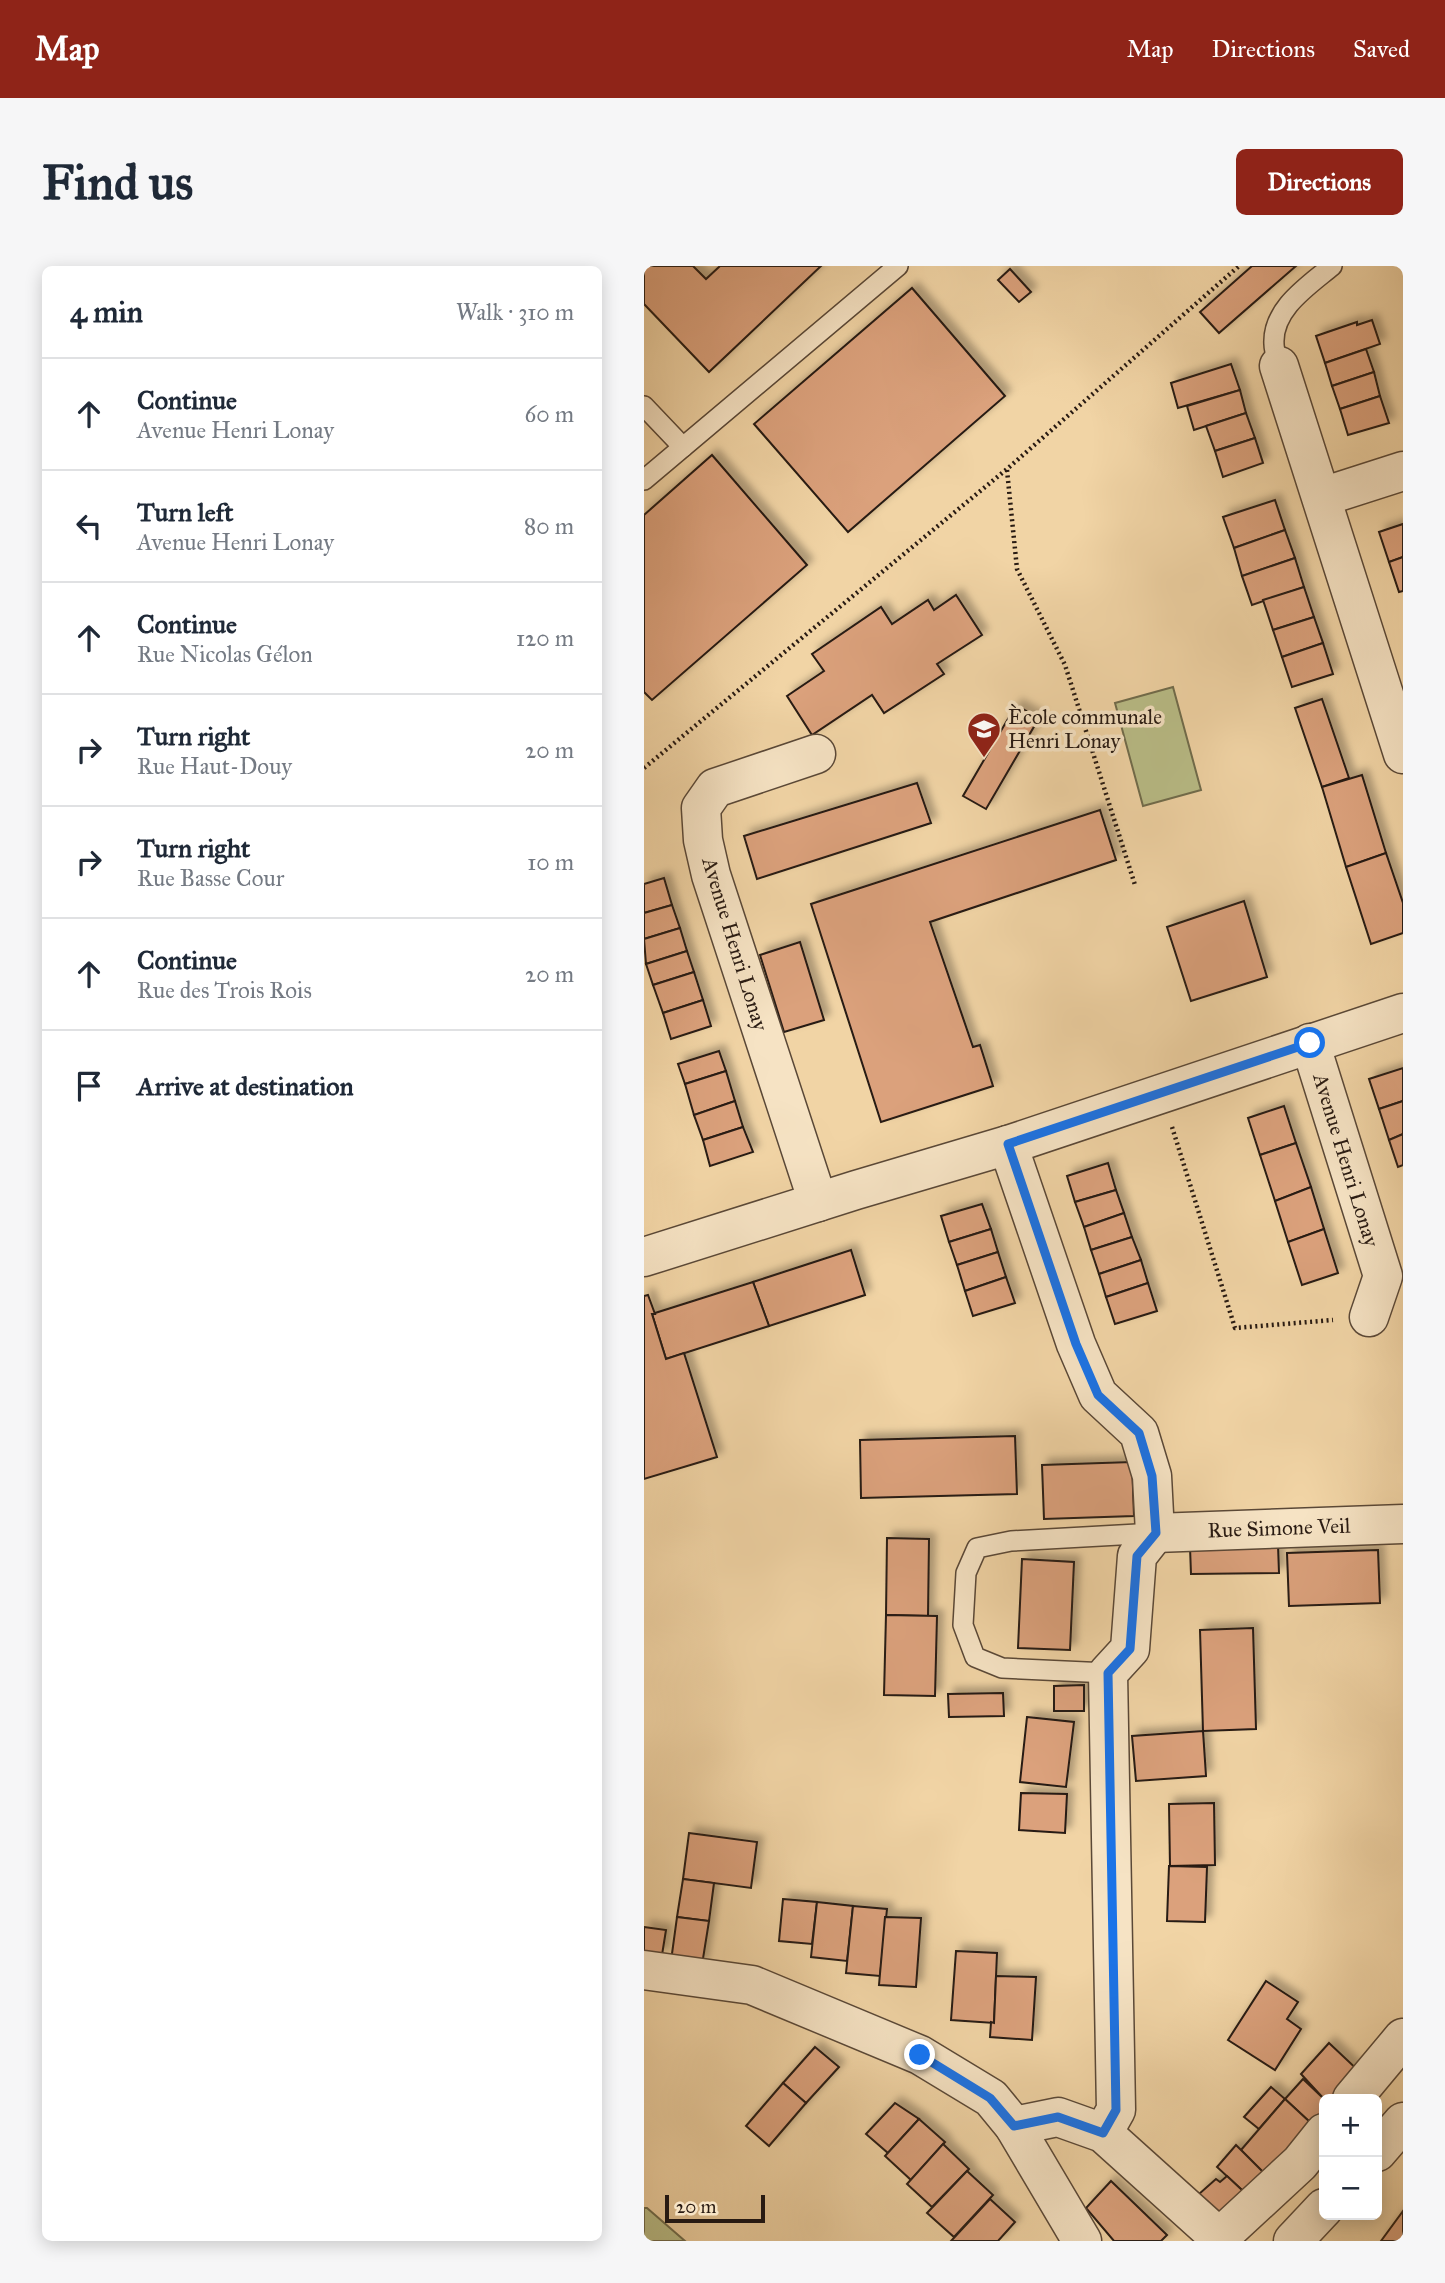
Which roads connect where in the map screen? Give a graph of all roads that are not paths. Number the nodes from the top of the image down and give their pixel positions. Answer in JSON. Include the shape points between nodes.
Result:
{"nodes":[{"id":1,"x":898,"y":266,"type":"edge"},
{"id":2,"x":1332,"y":266,"type":"edge"},
{"id":3,"x":1279,"y":366,"type":"joint"},
{"id":4,"x":644,"y":406,"type":"edge"},
{"id":5,"x":683,"y":447,"type":"junction"},
{"id":6,"x":1403,"y":471,"type":"edge"},
{"id":7,"x":644,"y":480,"type":"edge"},
{"id":8,"x":1322,"y":497,"type":"junction"},
{"id":9,"x":816,"y":754,"type":"dead end"},
{"id":10,"x":1403,"y":754,"type":"edge"},
{"id":11,"x":1403,"y":1013,"type":"edge"},
{"id":12,"x":1310,"y":1043,"type":"junction"},
{"id":13,"x":1008,"y":1144,"type":"junction"},
{"id":14,"x":818,"y":1202,"type":"junction"},
{"id":15,"x":644,"y":1257,"type":"edge"},
{"id":16,"x":1369,"y":1317,"type":"road end"},
{"id":17,"x":1403,"y":1524,"type":"edge"},
{"id":18,"x":1156,"y":1533,"type":"junction"},
{"id":19,"x":1108,"y":1673,"type":"junction"},
{"id":20,"x":644,"y":1970,"type":"edge"},
{"id":21,"x":1403,"y":2038,"type":"edge"},
{"id":22,"x":1356,"y":2094,"type":"edge"},
{"id":23,"x":1002,"y":2112,"type":"junction"},
{"id":24,"x":1403,"y":2122,"type":"edge"},
{"id":25,"x":1103,"y":2133,"type":"junction"},
{"id":26,"x":1319,"y":2139,"type":"edge"},
{"id":27,"x":1382,"y":2146,"type":"edge"},
{"id":28,"x":1319,"y":2213,"type":"edge"},
{"id":29,"x":1222,"y":2239,"type":"edge"},
{"id":30,"x":1082,"y":2241,"type":"edge"},
{"id":31,"x":1293,"y":2241,"type":"edge"}],
"edges":[{"from":1,"to":5,"type":"lane"},
{"from":2,"to":3,"type":"lane","via":[[1293,299],[1280,319],[1274,343]]},
{"from":3,"to":8,"type":"street"},
{"from":4,"to":5,"type":"lane"},
{"from":5,"to":7,"type":"lane"},
{"from":6,"to":8,"type":"street"},
{"from":8,"to":10,"type":"street"},
{"from":9,"to":14,"type":"street","name":"Avenue Henri Lonay","via":[[715,788],[701,808],[711,875]]},
{"from":11,"to":12,"type":"street"},
{"from":12,"to":13,"type":"street"},
{"from":12,"to":16,"type":"street","name":"Avenue Henri Lonay","via":[[1383,1276]]},
{"from":13,"to":14,"type":"street"},
{"from":13,"to":18,"type":"street","via":[[1098,1395],[1139,1433],[1152,1476]]},
{"from":14,"to":15,"type":"street"},
{"from":17,"to":18,"type":"street","name":"Rue Simone Veil"},
{"from":18,"to":19,"type":"street","via":[[1137,1556],[1130,1649]]},
{"from":18,"to":19,"type":"lane","via":[[1011,1541],[977,1548],[966,1573],[963,1625],[975,1657],[1002,1668]]},
{"from":19,"to":25,"type":"street","via":[[1116,2110]]},
{"from":20,"to":23,"type":"street","via":[[752,1985],[920,2055]]},
{"from":21,"to":22,"type":"street"},
{"from":23,"to":25,"type":"street","via":[[1058,2117]]},
{"from":23,"to":30,"type":"street"},
{"from":24,"to":27,"type":"street"},
{"from":25,"to":29,"type":"street"},
{"from":26,"to":29,"type":"street"},
{"from":28,"to":31,"type":"street"}]}
